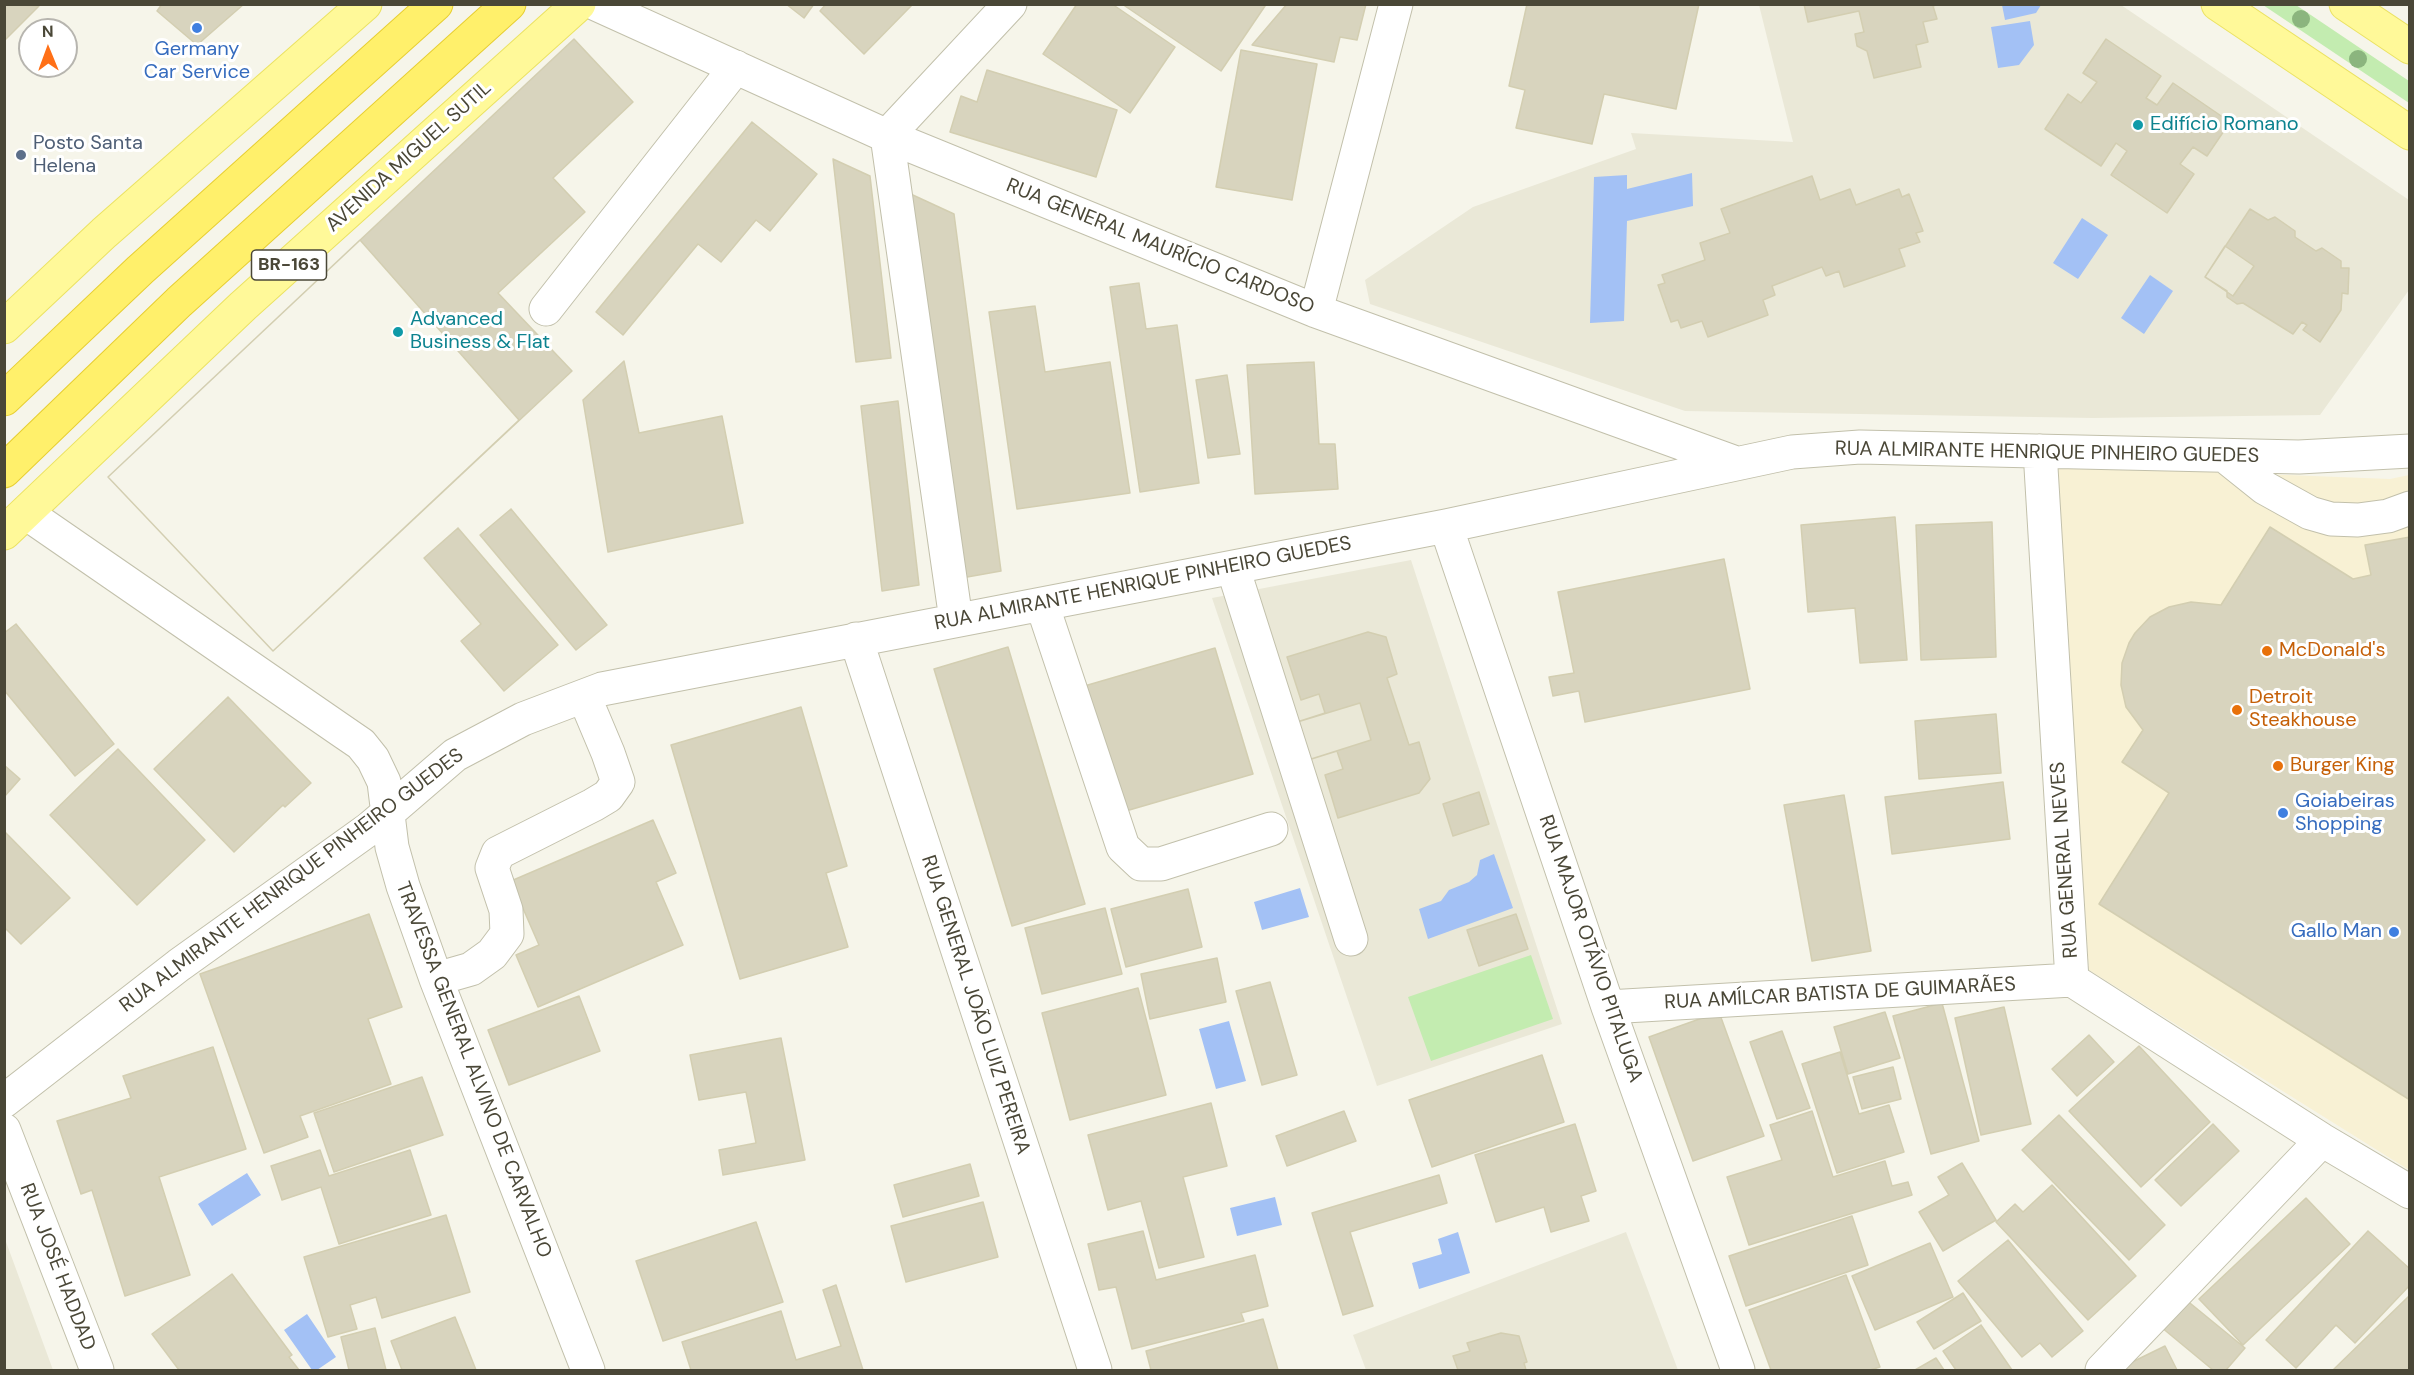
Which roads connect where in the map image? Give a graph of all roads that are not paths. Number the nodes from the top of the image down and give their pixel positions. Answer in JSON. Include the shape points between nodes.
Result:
{"nodes":[{"id":1,"x":365,"y":4,"type":"edge"},
{"id":2,"x":436,"y":4,"type":"edge"},
{"id":3,"x":509,"y":4,"type":"edge"},
{"id":4,"x":579,"y":4,"type":"edge"},
{"id":5,"x":596,"y":4,"type":"edge"},
{"id":6,"x":1010,"y":4,"type":"edge"},
{"id":7,"x":1396,"y":4,"type":"edge"},
{"id":8,"x":2218,"y":4,"type":"edge"},
{"id":9,"x":2346,"y":4,"type":"edge"},
{"id":10,"x":2409,"y":47,"type":"edge"},
{"id":11,"x":735,"y":67,"type":"junction"},
{"id":12,"x":2409,"y":133,"type":"edge"},
{"id":13,"x":886,"y":136,"type":"junction"},
{"id":14,"x":546,"y":309,"type":"dead end"},
{"id":15,"x":1316,"y":311,"type":"junction"},
{"id":16,"x":4,"y":327,"type":"edge"},
{"id":17,"x":4,"y":399,"type":"edge"},
{"id":18,"x":2040,"y":451,"type":"junction"},
{"id":19,"x":2409,"y":451,"type":"edge"},
{"id":20,"x":2224,"y":456,"type":"junction"},
{"id":21,"x":1736,"y":463,"type":"junction"},
{"id":22,"x":4,"y":471,"type":"edge"},
{"id":23,"x":2409,"y":508,"type":"edge"},
{"id":24,"x":15,"y":523,"type":"edge"},
{"id":25,"x":1446,"y":526,"type":"junction"},
{"id":26,"x":1233,"y":568,"type":"junction"},
{"id":27,"x":1042,"y":604,"type":"junction"},
{"id":28,"x":956,"y":620,"type":"junction"},
{"id":29,"x":856,"y":639,"type":"junction"},
{"id":30,"x":584,"y":696,"type":"junction"},
{"id":31,"x":388,"y":812,"type":"junction"},
{"id":32,"x":1271,"y":829,"type":"dead end"},
{"id":33,"x":1351,"y":939,"type":"dead end"},
{"id":34,"x":436,"y":979,"type":"junction"},
{"id":35,"x":2072,"y":980,"type":"junction"},
{"id":36,"x":1608,"y":1007,"type":"junction"},
{"id":37,"x":4,"y":1101,"type":"edge"},
{"id":38,"x":4,"y":1130,"type":"edge"},
{"id":39,"x":2322,"y":1140,"type":"junction"},
{"id":40,"x":2409,"y":1192,"type":"edge"},
{"id":41,"x":97,"y":1371,"type":"edge"},
{"id":42,"x":588,"y":1371,"type":"edge"},
{"id":43,"x":1095,"y":1371,"type":"edge"},
{"id":44,"x":1738,"y":1371,"type":"edge"},
{"id":45,"x":2102,"y":1371,"type":"edge"}],
"edges":[{"from":1,"to":16,"type":"main road"},
{"from":2,"to":17,"type":"highway","via":[[140,270]]},
{"from":3,"to":22,"type":"highway","number":"BR-163","via":[[179,302]]},
{"from":4,"to":24,"type":"main road","name":"AVENIDA MIGUEL SUTIL","number":"BR-163","via":[[243,306]]},
{"from":5,"to":11,"type":"street","name":"RUA GENERAL MAURÍCIO CARDOSO"},
{"from":6,"to":13,"type":"street"},
{"from":7,"to":15,"type":"street"},
{"from":8,"to":12,"type":"main road"},
{"from":9,"to":10,"type":"main road"},
{"from":11,"to":13,"type":"street","name":"RUA GENERAL MAURÍCIO CARDOSO"},
{"from":11,"to":14,"type":"street"},
{"from":13,"to":15,"type":"street","name":"RUA GENERAL MAURÍCIO CARDOSO"},
{"from":13,"to":28,"type":"street"},
{"from":15,"to":21,"type":"street","name":"RUA GENERAL MAURÍCIO CARDOSO"},
{"from":18,"to":20,"type":"street","name":"RUA ALMIRANTE HENRIQUE PINHEIRO GUEDES"},
{"from":18,"to":21,"type":"street","name":"RUA ALMIRANTE HENRIQUE PINHEIRO GUEDES","via":[[1860,447],[1792,452]]},
{"from":18,"to":35,"type":"street","name":"RUA GENERAL NEVES"},
{"from":19,"to":20,"type":"street","name":"RUA ALMIRANTE HENRIQUE PINHEIRO GUEDES","via":[[2299,457]]},
{"from":20,"to":23,"type":"street","via":[[2265,488],[2310,513],[2331,519],[2388,516]]},
{"from":21,"to":25,"type":"street","name":"RUA ALMIRANTE HENRIQUE PINHEIRO GUEDES"},
{"from":24,"to":31,"type":"street","name":"TRAVESSA GENERAL ALVINO DE CARVALHO","via":[[361,744],[384,782]]},
{"from":25,"to":26,"type":"street","name":"RUA ALMIRANTE HENRIQUE PINHEIRO GUEDES"},
{"from":25,"to":36,"type":"street","name":"RUA MAJOR OTÁVIO PITALUGA"},
{"from":26,"to":27,"type":"street","name":"RUA ALMIRANTE HENRIQUE PINHEIRO GUEDES"},
{"from":26,"to":33,"type":"street"},
{"from":27,"to":28,"type":"street","name":"RUA ALMIRANTE HENRIQUE PINHEIRO GUEDES"},
{"from":27,"to":32,"type":"street","via":[[1123,848],[1141,864],[1161,864]]},
{"from":28,"to":29,"type":"street","name":"RUA ALMIRANTE HENRIQUE PINHEIRO GUEDES"},
{"from":29,"to":30,"type":"street","name":"RUA ALMIRANTE HENRIQUE PINHEIRO GUEDES","via":[[602,689]]},
{"from":29,"to":43,"type":"street","name":"RUA GENERAL JOÃO LUIZ PEREIRA"},
{"from":30,"to":31,"type":"street","name":"RUA ALMIRANTE HENRIQUE PINHEIRO GUEDES","via":[[523,719],[455,755]]},
{"from":30,"to":34,"type":"street","via":[[618,782],[608,796],[593,805],[498,853],[492,868],[506,910],[507,934],[492,954],[471,969]]},
{"from":31,"to":34,"type":"street","name":"TRAVESSA GENERAL ALVINO DE CARVALHO","via":[[392,847],[403,886]]},
{"from":31,"to":37,"type":"street","name":"RUA ALMIRANTE HENRIQUE PINHEIRO GUEDES","via":[[179,965]]},
{"from":34,"to":42,"type":"street","name":"TRAVESSA GENERAL ALVINO DE CARVALHO"},
{"from":35,"to":36,"type":"street","name":"RUA AMÍLCAR BATISTA DE GUIMARÃES"},
{"from":35,"to":39,"type":"street","name":"RUA GENERAL NEVES"},
{"from":36,"to":44,"type":"street","name":"RUA MAJOR OTÁVIO PITALUGA"},
{"from":38,"to":41,"type":"street","name":"RUA JOSÉ HADDAD"},
{"from":39,"to":40,"type":"street","name":"RUA GENERAL NEVES"},
{"from":39,"to":45,"type":"street"}]}
